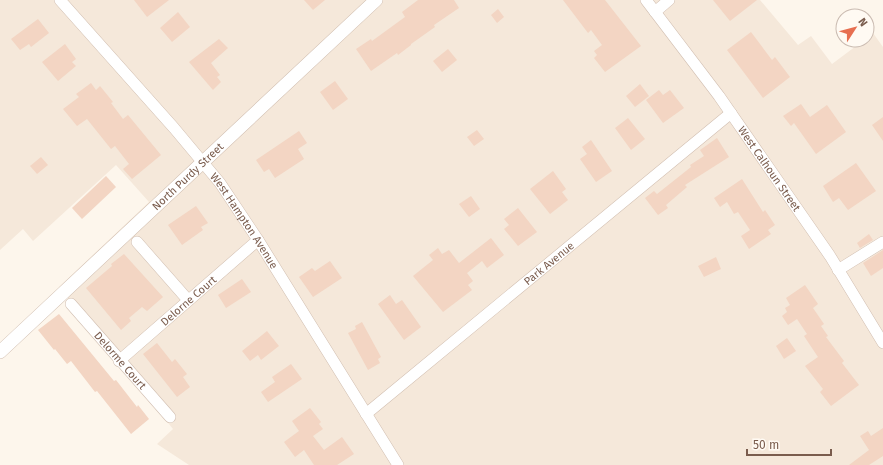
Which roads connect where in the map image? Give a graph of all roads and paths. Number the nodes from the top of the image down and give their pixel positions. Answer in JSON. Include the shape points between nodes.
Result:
{"nodes":[{"id":1,"x":60,"y":0,"type":"edge"},
{"id":2,"x":376,"y":0,"type":"edge"},
{"id":3,"x":646,"y":0,"type":"edge"},
{"id":4,"x":669,"y":0,"type":"edge"},
{"id":5,"x":655,"y":12,"type":"junction"},
{"id":6,"x":731,"y":113,"type":"junction"},
{"id":7,"x":203,"y":162,"type":"junction"},
{"id":8,"x":258,"y":240,"type":"junction"},
{"id":9,"x":137,"y":242,"type":"dead end"},
{"id":10,"x":883,"y":242,"type":"edge"},
{"id":11,"x":838,"y":270,"type":"junction"},
{"id":12,"x":188,"y":300,"type":"junction"},
{"id":13,"x":71,"y":304,"type":"dead end"},
{"id":14,"x":883,"y":343,"type":"edge"},
{"id":15,"x":0,"y":352,"type":"edge"},
{"id":16,"x":119,"y":360,"type":"junction"},
{"id":17,"x":366,"y":414,"type":"junction"},
{"id":18,"x":170,"y":417,"type":"dead end"},
{"id":19,"x":398,"y":465,"type":"edge"}],
"edges":[{"from":1,"to":7,"type":"street","name":"West Hampton Avenue"},
{"from":2,"to":7,"type":"street","name":"North Purdy Street"},
{"from":3,"to":5,"type":"street","name":"West Calhoun Street"},
{"from":4,"to":5,"type":"street"},
{"from":5,"to":6,"type":"street","name":"West Calhoun Street"},
{"from":6,"to":11,"type":"street","name":"West Calhoun Street"},
{"from":6,"to":17,"type":"street","name":"Park Avenue"},
{"from":7,"to":8,"type":"street","name":"West Hampton Avenue"},
{"from":7,"to":15,"type":"street","name":"North Purdy Street"},
{"from":8,"to":12,"type":"street","name":"Delorne Court"},
{"from":8,"to":17,"type":"street","name":"West Hampton Avenue"},
{"from":9,"to":12,"type":"street"},
{"from":10,"to":11,"type":"street"},
{"from":11,"to":14,"type":"street","name":"West Calhoun Street"},
{"from":12,"to":16,"type":"street","name":"Delorne Court"},
{"from":13,"to":16,"type":"street","name":"Delorme Court"},
{"from":16,"to":18,"type":"street","name":"Delorme Court"},
{"from":17,"to":19,"type":"street","name":"West Hampton Avenue"}]}
